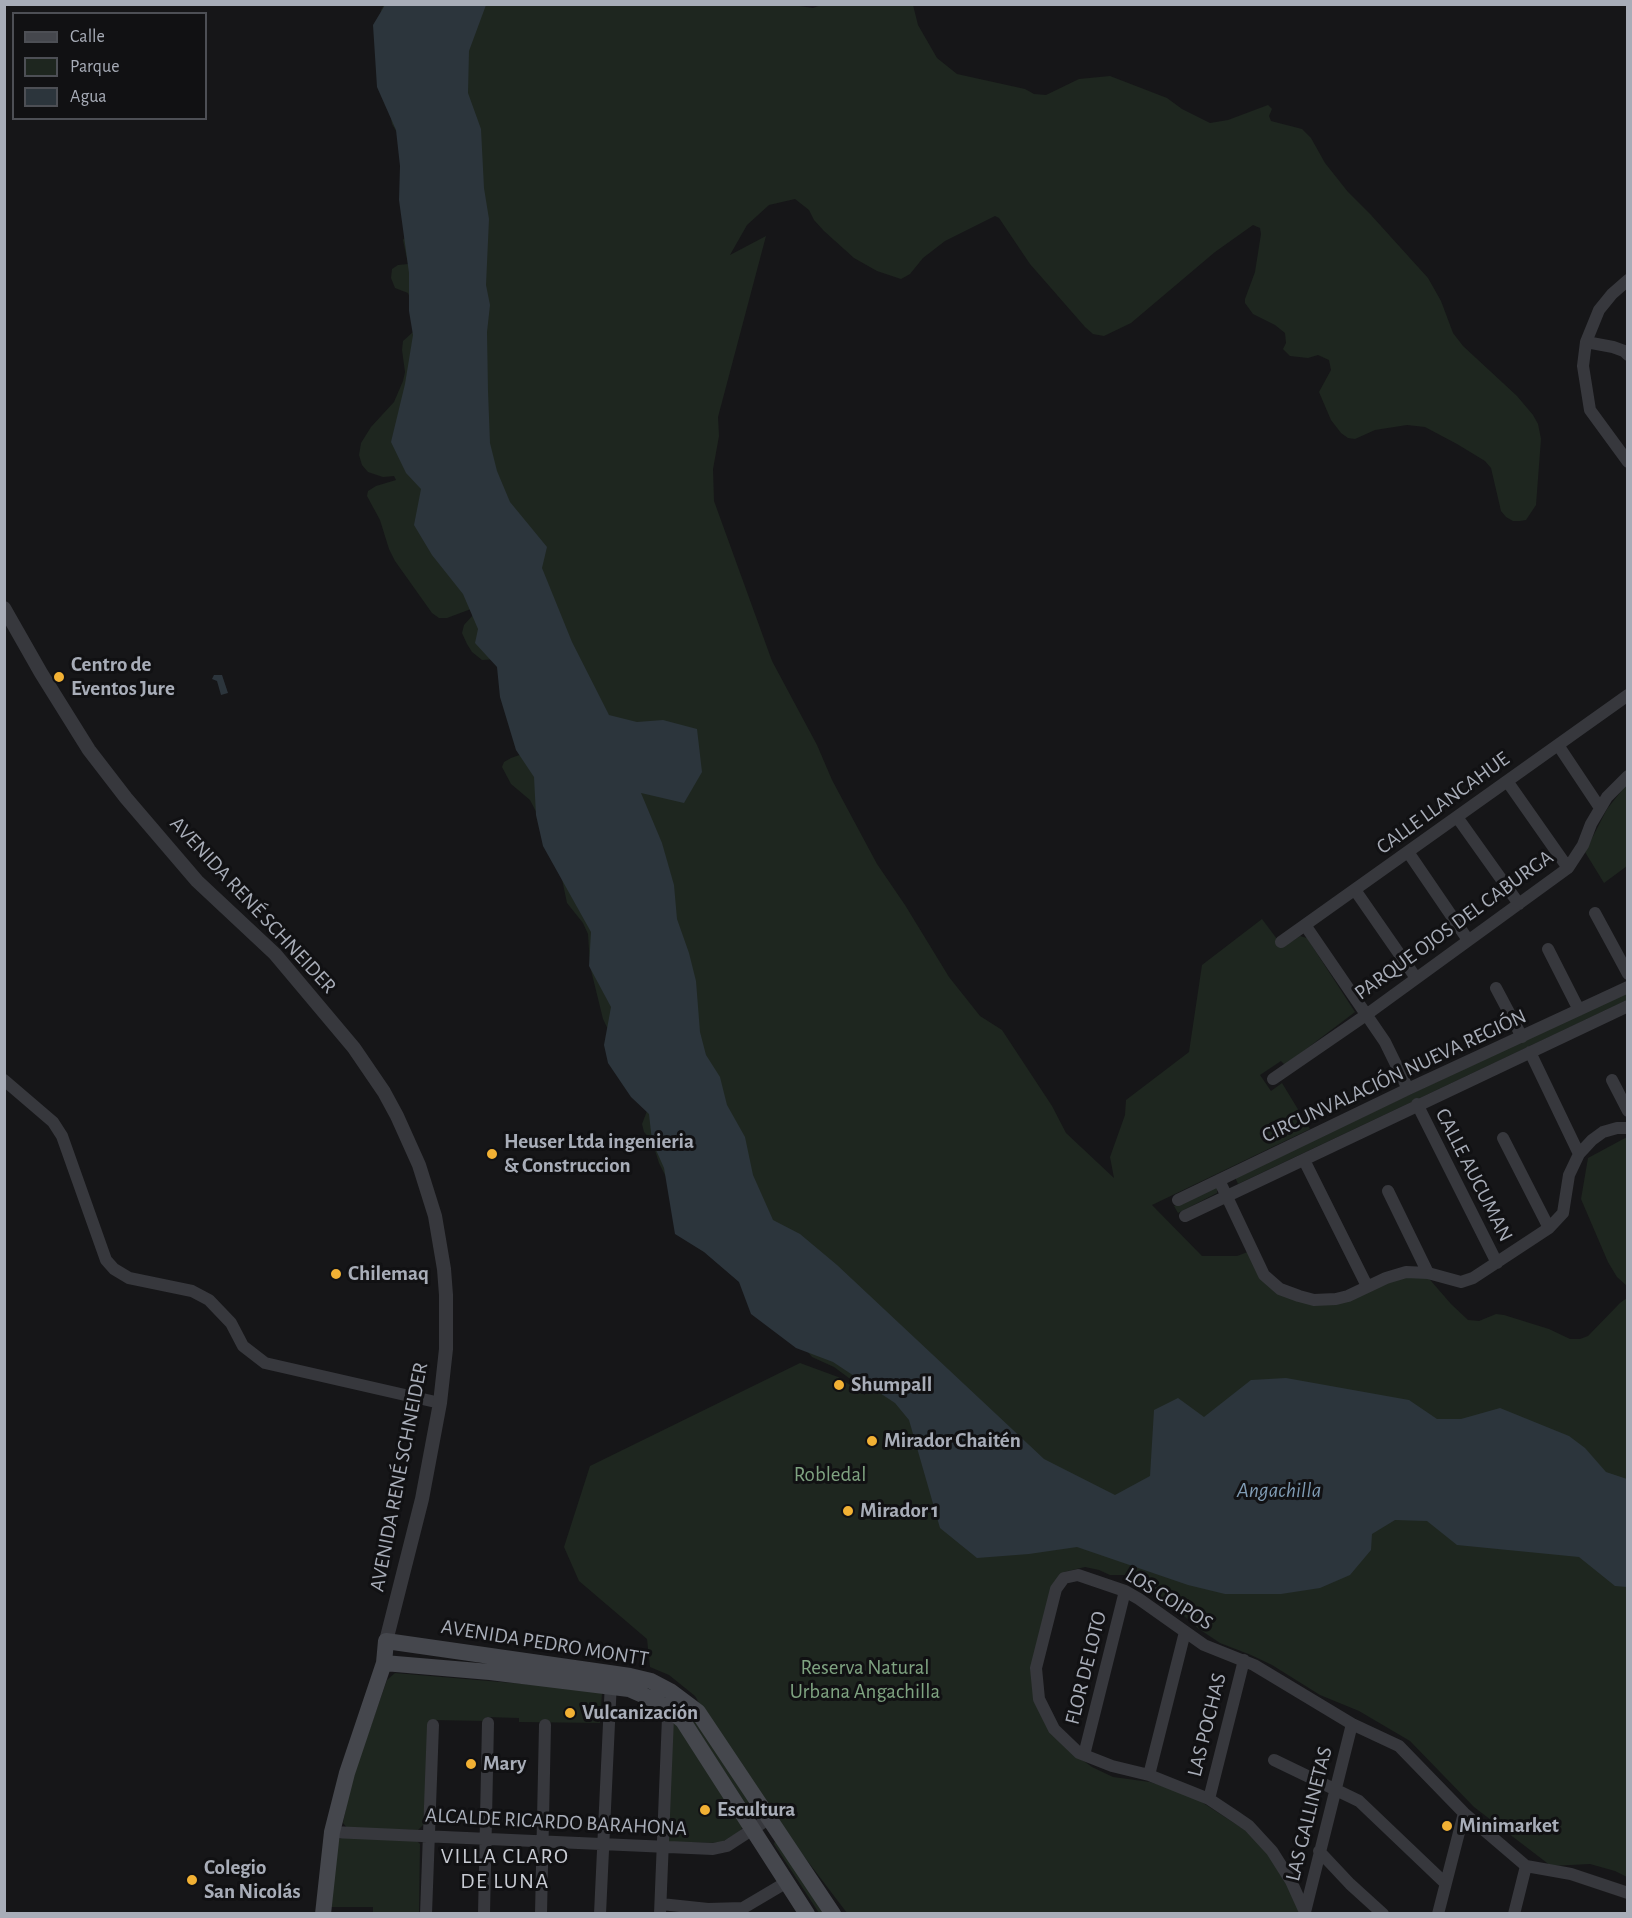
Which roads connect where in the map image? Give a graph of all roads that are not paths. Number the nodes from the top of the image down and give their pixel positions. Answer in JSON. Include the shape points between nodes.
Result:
{"nodes":[{"id":1,"x":1628,"y":280,"type":"edge"},
{"id":2,"x":1586,"y":342,"type":"junction"},
{"id":3,"x":1628,"y":355,"type":"edge"},
{"id":4,"x":1626,"y":457,"type":"edge"},
{"id":5,"x":4,"y":608,"type":"edge"},
{"id":6,"x":1628,"y":695,"type":"edge"},
{"id":7,"x":1558,"y":745,"type":"junction"},
{"id":8,"x":1628,"y":776,"type":"edge"},
{"id":9,"x":1507,"y":781,"type":"junction"},
{"id":10,"x":1600,"y":808,"type":"junction"},
{"id":11,"x":1457,"y":817,"type":"junction"},
{"id":12,"x":1408,"y":852,"type":"junction"},
{"id":13,"x":1568,"y":868,"type":"junction"},
{"id":14,"x":1355,"y":890,"type":"junction"},
{"id":15,"x":1519,"y":904,"type":"junction"},
{"id":16,"x":1595,"y":913,"type":"dead end"},
{"id":17,"x":1305,"y":925,"type":"junction"},
{"id":18,"x":1468,"y":940,"type":"junction"},
{"id":19,"x":1281,"y":942,"type":"dead end"},
{"id":20,"x":1548,"y":949,"type":"dead end"},
{"id":21,"x":1628,"y":974,"type":"edge"},
{"id":22,"x":1416,"y":978,"type":"junction"},
{"id":23,"x":1628,"y":987,"type":"edge"},
{"id":24,"x":1496,"y":988,"type":"dead end"},
{"id":25,"x":1628,"y":1006,"type":"edge"},
{"id":26,"x":1579,"y":1010,"type":"junction"},
{"id":27,"x":1366,"y":1015,"type":"junction"},
{"id":28,"x":1522,"y":1037,"type":"junction"},
{"id":29,"x":1530,"y":1052,"type":"junction"},
{"id":30,"x":1273,"y":1079,"type":"dead end"},
{"id":31,"x":4,"y":1080,"type":"edge"},
{"id":32,"x":1612,"y":1080,"type":"dead end"},
{"id":33,"x":1408,"y":1089,"type":"junction"},
{"id":34,"x":1417,"y":1104,"type":"junction"},
{"id":35,"x":1628,"y":1111,"type":"edge"},
{"id":36,"x":1628,"y":1128,"type":"edge"},
{"id":37,"x":1503,"y":1138,"type":"dead end"},
{"id":38,"x":1579,"y":1154,"type":"junction"},
{"id":39,"x":1304,"y":1160,"type":"junction"},
{"id":40,"x":1219,"y":1180,"type":"junction"},
{"id":41,"x":1388,"y":1191,"type":"dead end"},
{"id":42,"x":1227,"y":1196,"type":"junction"},
{"id":43,"x":1178,"y":1200,"type":"dead end"},
{"id":44,"x":1185,"y":1216,"type":"dead end"},
{"id":45,"x":1549,"y":1228,"type":"junction"},
{"id":46,"x":1497,"y":1263,"type":"junction"},
{"id":47,"x":1428,"y":1274,"type":"junction"},
{"id":48,"x":1367,"y":1286,"type":"junction"},
{"id":49,"x":440,"y":1403,"type":"junction"},
{"id":50,"x":1125,"y":1591,"type":"junction"},
{"id":51,"x":1185,"y":1632,"type":"junction"},
{"id":52,"x":386,"y":1641,"type":"junction"},
{"id":53,"x":1244,"y":1660,"type":"junction"},
{"id":54,"x":384,"y":1663,"type":"junction"},
{"id":55,"x":611,"y":1680,"type":"junction"},
{"id":56,"x":670,"y":1710,"type":"junction"},
{"id":57,"x":488,"y":1723,"type":"dead end"},
{"id":58,"x":1352,"y":1724,"type":"junction"},
{"id":59,"x":433,"y":1725,"type":"dead end"},
{"id":60,"x":545,"y":1725,"type":"dead end"},
{"id":61,"x":1084,"y":1755,"type":"junction"},
{"id":62,"x":1274,"y":1760,"type":"dead end"},
{"id":63,"x":1149,"y":1775,"type":"junction"},
{"id":64,"x":1335,"y":1788,"type":"junction"},
{"id":65,"x":1209,"y":1799,"type":"junction"},
{"id":66,"x":1464,"y":1813,"type":"junction"},
{"id":67,"x":770,"y":1818,"type":"junction"},
{"id":68,"x":753,"y":1830,"type":"junction"},
{"id":69,"x":332,"y":1832,"type":"junction"},
{"id":70,"x":427,"y":1835,"type":"junction"},
{"id":71,"x":486,"y":1838,"type":"junction"},
{"id":72,"x":542,"y":1840,"type":"junction"},
{"id":73,"x":603,"y":1843,"type":"junction"},
{"id":74,"x":662,"y":1847,"type":"junction"},
{"id":75,"x":1319,"y":1851,"type":"junction"},
{"id":76,"x":1526,"y":1866,"type":"junction"},
{"id":77,"x":787,"y":1882,"type":"junction"},
{"id":78,"x":1445,"y":1883,"type":"junction"},
{"id":79,"x":1628,"y":1893,"type":"edge"},
{"id":80,"x":660,"y":1909,"type":"edge"},
{"id":81,"x":1305,"y":1913,"type":"edge"},
{"id":82,"x":324,"y":1914,"type":"edge"},
{"id":83,"x":426,"y":1914,"type":"edge"},
{"id":84,"x":484,"y":1914,"type":"edge"},
{"id":85,"x":541,"y":1914,"type":"edge"},
{"id":86,"x":600,"y":1914,"type":"edge"},
{"id":87,"x":807,"y":1914,"type":"edge"},
{"id":88,"x":833,"y":1914,"type":"edge"},
{"id":89,"x":1383,"y":1914,"type":"edge"},
{"id":90,"x":1438,"y":1914,"type":"edge"},
{"id":91,"x":1514,"y":1914,"type":"edge"}],
"edges":[{"from":1,"to":2,"type":"street","via":[[1599,310]]},
{"from":2,"to":3,"type":"street"},
{"from":2,"to":4,"type":"street","via":[[1584,366],[1590,410]]},
{"from":5,"to":49,"type":"street","name":"AVENIDA RENÉ SCHNEIDER","via":[[89,750],[126,798],[197,881],[275,954],[354,1048],[384,1092],[419,1165],[438,1233],[447,1322]]},
{"from":6,"to":7,"type":"street","name":"CALLE LLANCAHUE"},
{"from":7,"to":9,"type":"street","name":"CALLE LLANCAHUE"},
{"from":7,"to":10,"type":"street"},
{"from":8,"to":10,"type":"street","name":"PARQUE OJOS DEL CABURGA"},
{"from":9,"to":11,"type":"street","name":"CALLE LLANCAHUE"},
{"from":9,"to":13,"type":"street"},
{"from":10,"to":13,"type":"street","name":"PARQUE OJOS DEL CABURGA"},
{"from":11,"to":12,"type":"street","name":"CALLE LLANCAHUE"},
{"from":11,"to":15,"type":"street"},
{"from":12,"to":14,"type":"street","name":"CALLE LLANCAHUE"},
{"from":12,"to":18,"type":"street"},
{"from":13,"to":15,"type":"street","name":"PARQUE OJOS DEL CABURGA"},
{"from":14,"to":17,"type":"street","name":"CALLE LLANCAHUE"},
{"from":14,"to":22,"type":"street"},
{"from":15,"to":18,"type":"street","name":"PARQUE OJOS DEL CABURGA"},
{"from":16,"to":21,"type":"street"},
{"from":17,"to":19,"type":"street","name":"CALLE LLANCAHUE"},
{"from":17,"to":27,"type":"street"},
{"from":18,"to":22,"type":"street","name":"PARQUE OJOS DEL CABURGA"},
{"from":20,"to":26,"type":"street"},
{"from":22,"to":27,"type":"street","name":"PARQUE OJOS DEL CABURGA"},
{"from":23,"to":26,"type":"street","name":"CIRCUNVALACIÓN NUEVA REGIÓN"},
{"from":24,"to":28,"type":"street"},
{"from":25,"to":29,"type":"street","name":"CIRCUNVALACIÓN NUEVA REGIÓN"},
{"from":26,"to":28,"type":"street","name":"CIRCUNVALACIÓN NUEVA REGIÓN"},
{"from":27,"to":30,"type":"street","name":"PARQUE OJOS DEL CABURGA"},
{"from":27,"to":33,"type":"street","via":[[1385,1042]]},
{"from":28,"to":33,"type":"street","name":"CIRCUNVALACIÓN NUEVA REGIÓN"},
{"from":29,"to":34,"type":"street","name":"CIRCUNVALACIÓN NUEVA REGIÓN"},
{"from":29,"to":38,"type":"street"},
{"from":31,"to":49,"type":"street","via":[[53,1122],[62,1136],[106,1260],[114,1269],[129,1278],[192,1291],[208,1300],[231,1323],[243,1346],[265,1363]]},
{"from":32,"to":35,"type":"street"},
{"from":33,"to":40,"type":"street","name":"CIRCUNVALACIÓN NUEVA REGIÓN"},
{"from":34,"to":39,"type":"street","name":"CIRCUNVALACIÓN NUEVA REGIÓN"},
{"from":34,"to":46,"type":"street","name":"CALLE AUCUMAN"},
{"from":36,"to":38,"type":"street","via":[[1603,1132]]},
{"from":37,"to":45,"type":"street"},
{"from":38,"to":45,"type":"street","via":[[1569,1176],[1563,1213]]},
{"from":39,"to":42,"type":"street","name":"CIRCUNVALACIÓN NUEVA REGIÓN"},
{"from":39,"to":48,"type":"street"},
{"from":40,"to":42,"type":"street"},
{"from":40,"to":43,"type":"street","name":"CIRCUNVALACIÓN NUEVA REGIÓN"},
{"from":41,"to":47,"type":"street"},
{"from":42,"to":44,"type":"street","name":"CIRCUNVALACIÓN NUEVA REGIÓN"},
{"from":42,"to":48,"type":"street","via":[[1264,1275],[1280,1289],[1314,1300],[1348,1296]]},
{"from":45,"to":46,"type":"street"},
{"from":46,"to":47,"type":"street","via":[[1461,1282]]},
{"from":47,"to":48,"type":"street","via":[[1406,1272]]},
{"from":49,"to":52,"type":"street","name":"AVENIDA RENÉ SCHNEIDER","via":[[413,1537]]},
{"from":50,"to":51,"type":"street","name":"LOS COIPOS"},
{"from":50,"to":61,"type":"street","name":"FLOR DE LOTO"},
{"from":50,"to":61,"type":"street","name":"LOS COIPOS","via":[[1070,1575],[1059,1583],[1049,1614],[1036,1668],[1039,1699],[1054,1729],[1069,1746]]},
{"from":51,"to":53,"type":"street","name":"LOS COIPOS","via":[[1204,1645]]},
{"from":51,"to":63,"type":"street"},
{"from":52,"to":54,"type":"main road","name":"AVENIDA RENÉ SCHNEIDER"},
{"from":52,"to":55,"type":"main road","name":"AVENIDA PEDRO MONTT"},
{"from":53,"to":58,"type":"street","name":"LOS COIPOS"},
{"from":53,"to":65,"type":"street","name":"LAS POCHAS"},
{"from":54,"to":55,"type":"main road","name":"AVENIDA PEDRO MONTT"},
{"from":54,"to":69,"type":"main road","name":"AVENIDA RENÉ SCHNEIDER","via":[[347,1773]]},
{"from":55,"to":56,"type":"main road","name":"AVENIDA PEDRO MONTT"},
{"from":55,"to":67,"type":"main road","name":"AVENIDA PEDRO MONTT","via":[[651,1681],[698,1712]]},
{"from":55,"to":73,"type":"street"},
{"from":56,"to":68,"type":"main road","name":"AVENIDA PEDRO MONTT","via":[[683,1721]]},
{"from":56,"to":74,"type":"street"},
{"from":57,"to":71,"type":"street"},
{"from":58,"to":64,"type":"street","name":"LAS GALLINETAS"},
{"from":58,"to":66,"type":"street","name":"LOS COIPOS","via":[[1399,1746]]},
{"from":59,"to":70,"type":"street"},
{"from":60,"to":72,"type":"street"},
{"from":61,"to":63,"type":"street","name":"LOS COIPOS"},
{"from":62,"to":64,"type":"street"},
{"from":63,"to":65,"type":"street","name":"LOS COIPOS"},
{"from":64,"to":75,"type":"street","name":"LAS GALLINETAS"},
{"from":64,"to":78,"type":"street","via":[[1359,1801]]},
{"from":65,"to":81,"type":"street","name":"LOS COIPOS","via":[[1249,1826],[1272,1851]]},
{"from":66,"to":76,"type":"street","name":"LOS COIPOS"},
{"from":66,"to":78,"type":"street"},
{"from":67,"to":68,"type":"street","name":"ALCALDE RICARDO BARAHONA"},
{"from":67,"to":88,"type":"main road","name":"AVENIDA PEDRO MONTT"},
{"from":68,"to":74,"type":"street","name":"ALCALDE RICARDO BARAHONA","via":[[727,1846],[712,1849]]},
{"from":68,"to":77,"type":"main road","name":"AVENIDA PEDRO MONTT"},
{"from":69,"to":70,"type":"street","name":"ALCALDE RICARDO BARAHONA"},
{"from":69,"to":82,"type":"main road","name":"AVENIDA RENÉ SCHNEIDER"},
{"from":70,"to":71,"type":"street","name":"ALCALDE RICARDO BARAHONA"},
{"from":70,"to":83,"type":"street"},
{"from":71,"to":72,"type":"street","name":"ALCALDE RICARDO BARAHONA"},
{"from":71,"to":84,"type":"street"},
{"from":72,"to":73,"type":"street","name":"ALCALDE RICARDO BARAHONA"},
{"from":72,"to":85,"type":"street"},
{"from":73,"to":74,"type":"street","name":"ALCALDE RICARDO BARAHONA"},
{"from":73,"to":86,"type":"street"},
{"from":74,"to":80,"type":"street"},
{"from":75,"to":81,"type":"street","name":"LAS GALLINETAS"},
{"from":75,"to":89,"type":"street"},
{"from":76,"to":79,"type":"street","via":[[1570,1874]]},
{"from":76,"to":91,"type":"street"},
{"from":77,"to":80,"type":"street","via":[[743,1908]]},
{"from":77,"to":87,"type":"main road","name":"AVENIDA PEDRO MONTT"},
{"from":78,"to":90,"type":"street"}]}
